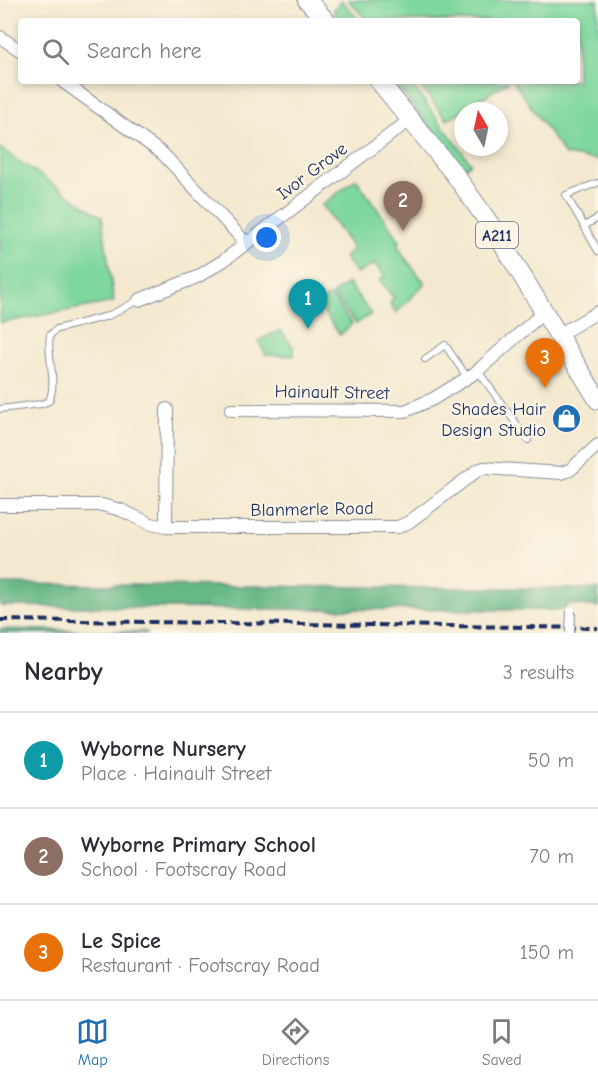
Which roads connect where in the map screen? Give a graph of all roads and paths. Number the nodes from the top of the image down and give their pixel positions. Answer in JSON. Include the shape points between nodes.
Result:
{"nodes":[{"id":1,"x":307,"y":0,"type":"edge"},
{"id":2,"x":323,"y":18,"type":"edge"},
{"id":3,"x":0,"y":37,"type":"edge"},
{"id":4,"x":18,"y":49,"type":"edge"},
{"id":5,"x":66,"y":84,"type":"edge"},
{"id":6,"x":382,"y":84,"type":"edge"},
{"id":7,"x":411,"y":119,"type":"junction"},
{"id":8,"x":597,"y":183,"type":"edge"},
{"id":9,"x":598,"y":218,"type":"edge"},
{"id":10,"x":584,"y":226,"type":"junction"},
{"id":11,"x":246,"y":243,"type":"junction"},
{"id":12,"x":598,"y":251,"type":"edge"},
{"id":13,"x":139,"y":300,"type":"joint"},
{"id":14,"x":544,"y":312,"type":"junction"},
{"id":15,"x":598,"y":312,"type":"edge"},
{"id":16,"x":558,"y":335,"type":"junction"},
{"id":17,"x":425,"y":358,"type":"dead end"},
{"id":18,"x":478,"y":370,"type":"junction"},
{"id":19,"x":467,"y":378,"type":"junction"},
{"id":20,"x":598,"y":400,"type":"edge"},
{"id":21,"x":0,"y":409,"type":"edge"},
{"id":22,"x":167,"y":410,"type":"dead end"},
{"id":23,"x":231,"y":410,"type":"dead end"},
{"id":24,"x":528,"y":440,"type":"dead end"},
{"id":25,"x":598,"y":445,"type":"edge"},
{"id":26,"x":0,"y":505,"type":"edge"},
{"id":27,"x":166,"y":527,"type":"junction"},
{"id":28,"x":571,"y":611,"type":"dead end"},
{"id":29,"x":570,"y":633,"type":"edge"}],
"edges":[{"from":1,"to":2,"type":"main road"},
{"from":3,"to":4,"type":"street"},
{"from":5,"to":11,"type":"street","via":[[163,154]]},
{"from":6,"to":7,"type":"main road","number":"A211"},
{"from":7,"to":11,"type":"street","name":"Ivor Grove"},
{"from":7,"to":14,"type":"main road","number":"A211","via":[[464,186]]},
{"from":8,"to":10,"type":"lane","via":[[566,195]]},
{"from":9,"to":10,"type":"lane"},
{"from":10,"to":12,"type":"lane"},
{"from":11,"to":13,"type":"street","name":"Ivor Grove","via":[[197,277]]},
{"from":13,"to":21,"type":"lane","via":[[108,316],[57,329],[48,344],[50,401]]},
{"from":14,"to":16,"type":"main road","number":"A211"},
{"from":14,"to":18,"type":"street","name":"Hainault Street"},
{"from":15,"to":16,"type":"street"},
{"from":16,"to":20,"type":"main road","number":"A211"},
{"from":17,"to":19,"type":"lane","via":[[445,345]]},
{"from":18,"to":19,"type":"street","name":"Hainault Street"},
{"from":18,"to":24,"type":"lane"},
{"from":19,"to":23,"type":"street","name":"Hainault Street","via":[[405,411]]},
{"from":22,"to":27,"type":"street"},
{"from":25,"to":27,"type":"street","name":"Blanmerle Road","via":[[570,470],[561,473],[478,470],[398,527]]},
{"from":26,"to":27,"type":"street","name":"Blanmerle Road","via":[[102,505]]},
{"from":28,"to":29,"type":"street","bridge":true}]}
